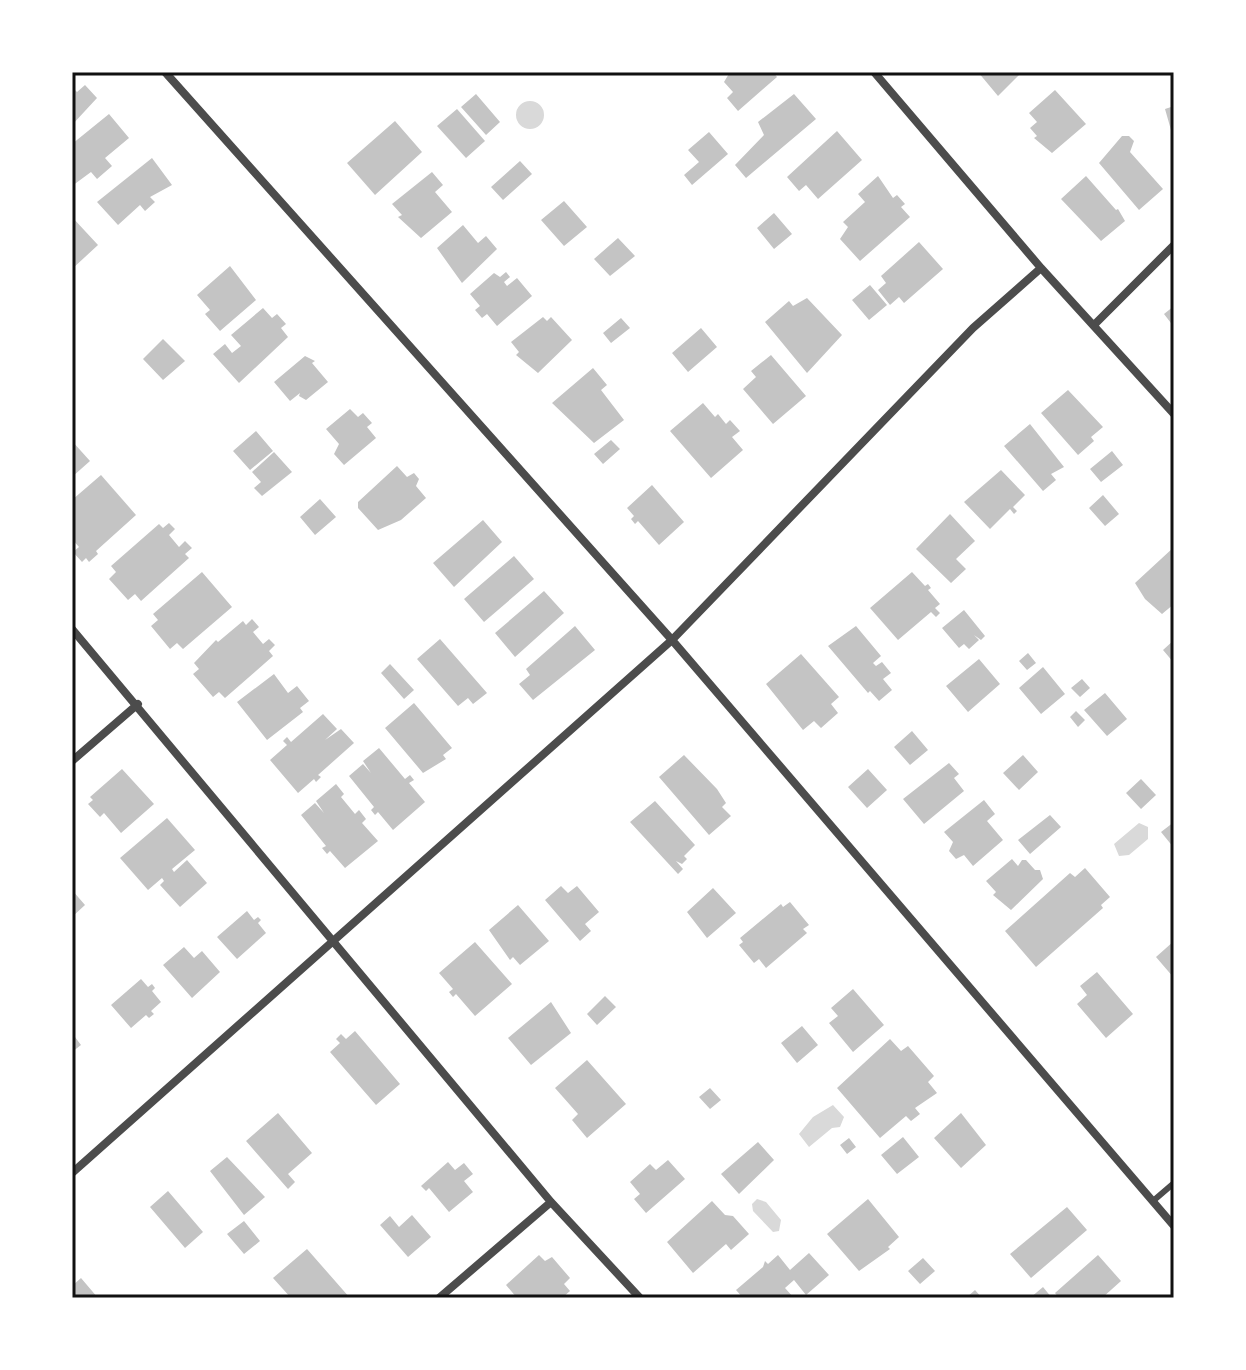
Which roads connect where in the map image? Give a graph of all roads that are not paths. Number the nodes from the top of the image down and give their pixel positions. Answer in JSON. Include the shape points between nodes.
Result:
{"nodes":[{"id":1,"x":165,"y":72,"type":"edge"},
{"id":2,"x":874,"y":72,"type":"edge"},
{"id":3,"x":1174,"y":245,"type":"edge"},
{"id":4,"x":1041,"y":268,"type":"junction"},
{"id":5,"x":1094,"y":325,"type":"junction"},
{"id":6,"x":1174,"y":414,"type":"edge"},
{"id":7,"x":72,"y":629,"type":"edge"},
{"id":8,"x":672,"y":640,"type":"junction"},
{"id":9,"x":138,"y":704,"type":"junction"},
{"id":10,"x":72,"y":761,"type":"edge"},
{"id":11,"x":335,"y":940,"type":"junction"},
{"id":12,"x":72,"y":1173,"type":"edge"},
{"id":13,"x":1174,"y":1183,"type":"edge"},
{"id":14,"x":1153,"y":1201,"type":"junction"},
{"id":15,"x":551,"y":1202,"type":"junction"},
{"id":16,"x":1174,"y":1226,"type":"edge"},
{"id":17,"x":439,"y":1298,"type":"edge"},
{"id":18,"x":640,"y":1298,"type":"edge"}],
"edges":[{"from":1,"to":8,"type":"street"},
{"from":2,"to":4,"type":"street"},
{"from":3,"to":5,"type":"street"},
{"from":4,"to":5,"type":"street"},
{"from":4,"to":8,"type":"street","via":[[973,328]]},
{"from":5,"to":6,"type":"street"},
{"from":7,"to":9,"type":"street"},
{"from":8,"to":11,"type":"street"},
{"from":8,"to":14,"type":"street"},
{"from":9,"to":10,"type":"street"},
{"from":9,"to":11,"type":"street"},
{"from":11,"to":12,"type":"street"},
{"from":11,"to":15,"type":"street"},
{"from":13,"to":14,"type":"lane"},
{"from":14,"to":16,"type":"street"},
{"from":15,"to":17,"type":"street"},
{"from":15,"to":18,"type":"street"}]}
